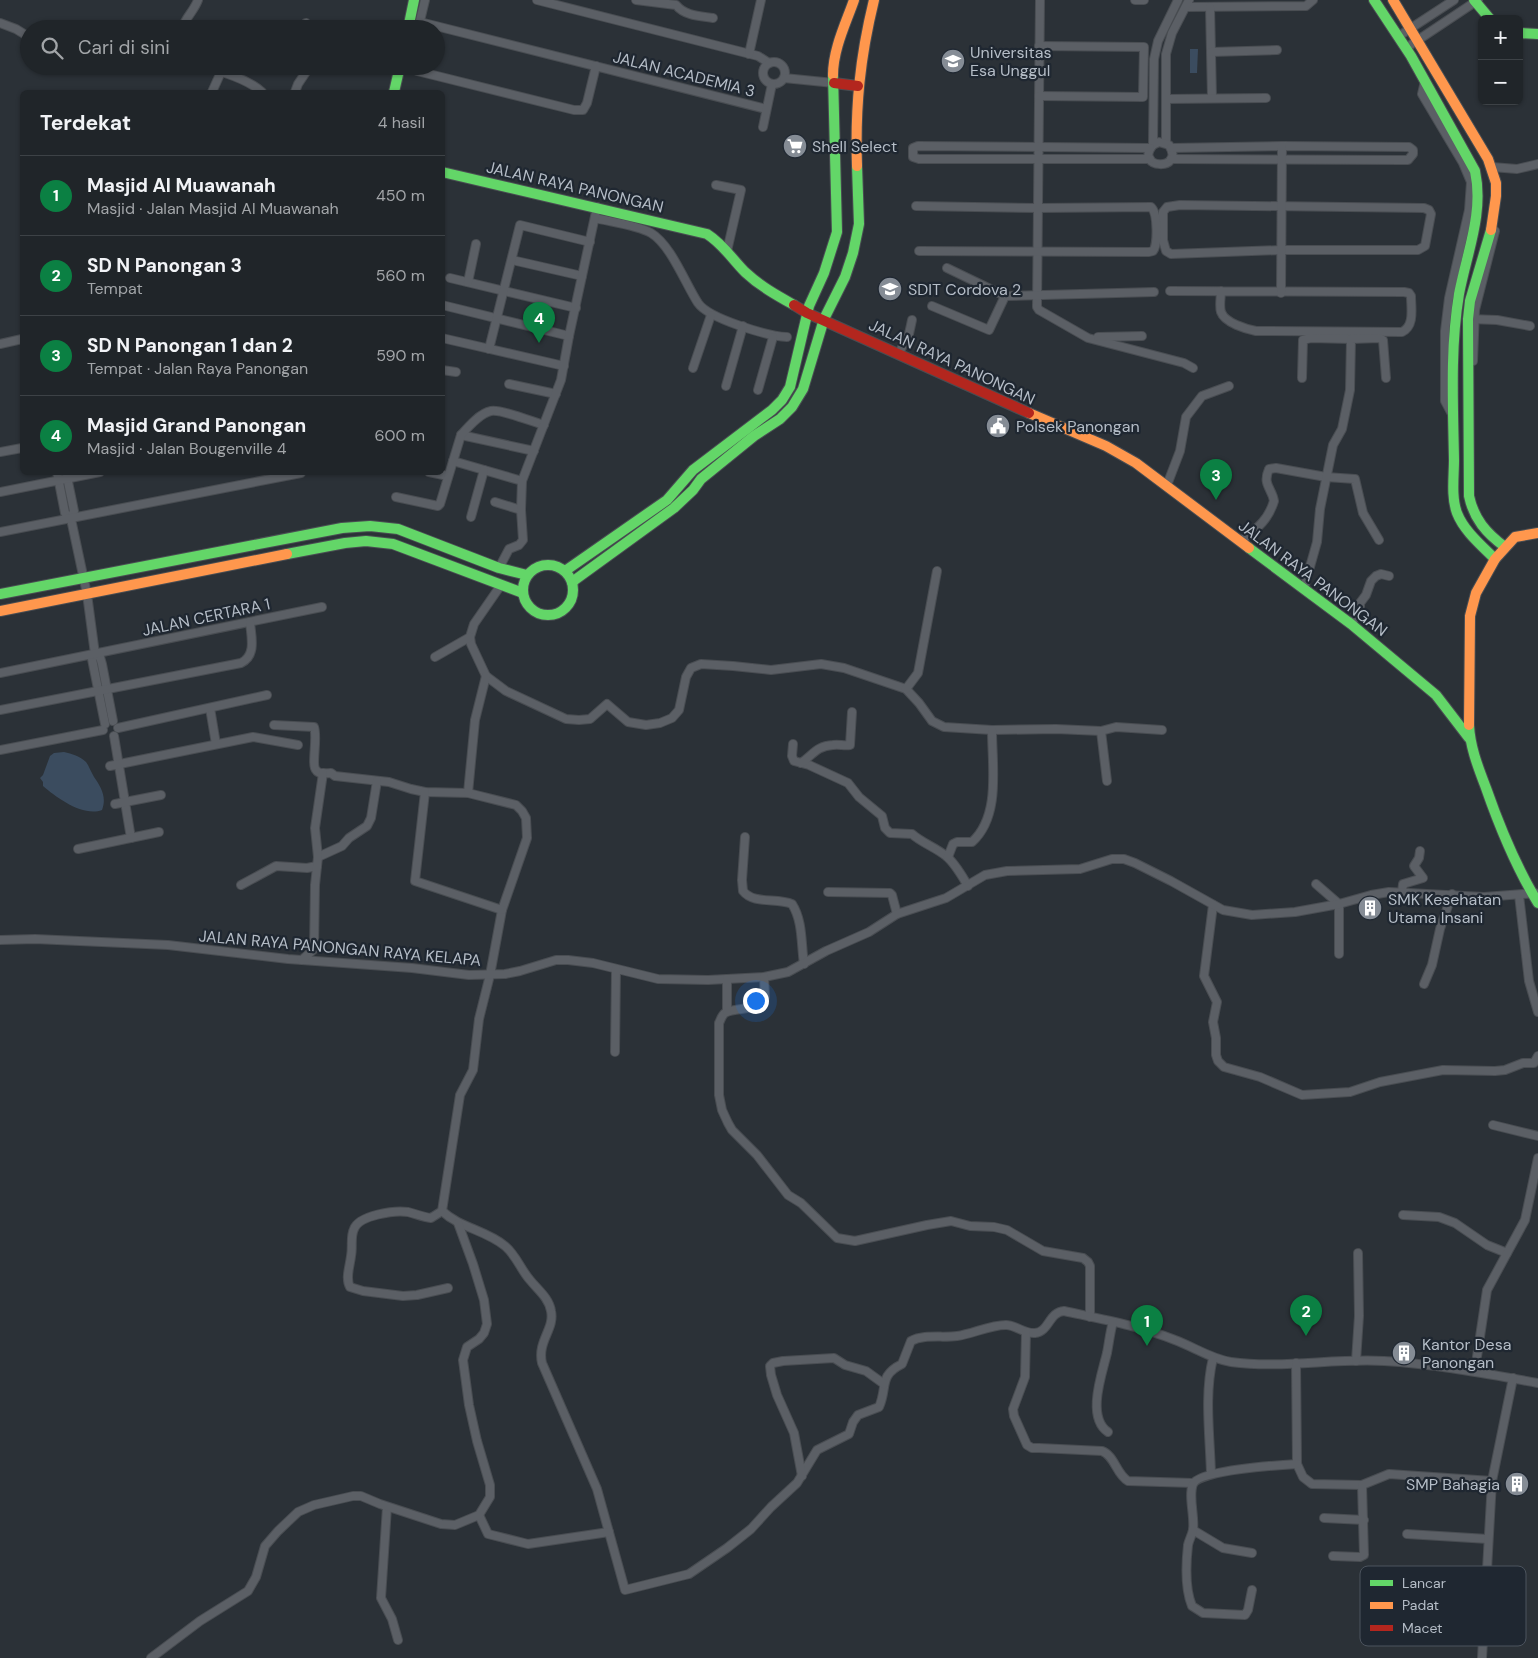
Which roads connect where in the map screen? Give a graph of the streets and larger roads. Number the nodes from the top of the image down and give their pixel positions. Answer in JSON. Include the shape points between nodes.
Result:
{"nodes":[{"id":1,"x":198,"y":0,"type":"edge"},
{"id":2,"x":414,"y":0,"type":"edge"},
{"id":3,"x":424,"y":0,"type":"edge"},
{"id":4,"x":541,"y":0,"type":"edge"},
{"id":5,"x":636,"y":0,"type":"edge"},
{"id":6,"x":761,"y":0,"type":"edge"},
{"id":7,"x":854,"y":0,"type":"edge"},
{"id":8,"x":874,"y":0,"type":"edge"},
{"id":9,"x":1040,"y":0,"type":"edge"},
{"id":10,"x":1135,"y":0,"type":"edge"},
{"id":11,"x":1144,"y":0,"type":"edge"},
{"id":12,"x":1178,"y":0,"type":"edge"},
{"id":13,"x":1313,"y":0,"type":"edge"},
{"id":14,"x":1374,"y":0,"type":"edge"},
{"id":15,"x":1393,"y":0,"type":"edge"},
{"id":16,"x":1454,"y":0,"type":"edge"},
{"id":17,"x":1476,"y":1,"type":"edge"},
{"id":18,"x":676,"y":3,"type":"edge"},
{"id":19,"x":1188,"y":4,"type":"edge"},
{"id":20,"x":1210,"y":7,"type":"junction"},
{"id":21,"x":1487,"y":15,"type":"edge"},
{"id":22,"x":713,"y":18,"type":"dead end"},
{"id":23,"x":186,"y":20,"type":"edge"},
{"id":24,"x":410,"y":20,"type":"edge"},
{"id":25,"x":420,"y":20,"type":"edge"},
{"id":26,"x":0,"y":23,"type":"edge"},
{"id":27,"x":1410,"y":28,"type":"junction"},
{"id":28,"x":20,"y":31,"type":"edge"},
{"id":29,"x":445,"y":32,"type":"edge"},
{"id":30,"x":1523,"y":33,"type":"edge"},
{"id":31,"x":1538,"y":34,"type":"edge"},
{"id":32,"x":1399,"y":36,"type":"junction"},
{"id":33,"x":1418,"y":41,"type":"junction"},
{"id":34,"x":1039,"y":46,"type":"junction"},
{"id":35,"x":1406,"y":48,"type":"junction"},
{"id":36,"x":1277,"y":50,"type":"dead end"},
{"id":37,"x":1211,"y":52,"type":"junction"},
{"id":38,"x":749,"y":54,"type":"junction"},
{"id":39,"x":770,"y":63,"type":"junction"},
{"id":40,"x":596,"y":66,"type":"junction"},
{"id":41,"x":220,"y":75,"type":"edge"},
{"id":42,"x":228,"y":75,"type":"edge"},
{"id":43,"x":304,"y":75,"type":"edge"},
{"id":44,"x":398,"y":75,"type":"edge"},
{"id":45,"x":433,"y":75,"type":"edge"},
{"id":46,"x":784,"y":78,"type":"junction"},
{"id":47,"x":834,"y":83,"type":"junction"},
{"id":48,"x":772,"y":84,"type":"junction"},
{"id":49,"x":858,"y":86,"type":"junction"},
{"id":50,"x":213,"y":90,"type":"edge"},
{"id":51,"x":259,"y":90,"type":"edge"},
{"id":52,"x":296,"y":90,"type":"edge"},
{"id":53,"x":394,"y":90,"type":"edge"},
{"id":54,"x":1039,"y":96,"type":"junction"},
{"id":55,"x":1212,"y":98,"type":"junction"},
{"id":56,"x":1266,"y":98,"type":"dead end"},
{"id":57,"x":1166,"y":99,"type":"junction"},
{"id":58,"x":766,"y":109,"type":"junction"},
{"id":59,"x":763,"y":127,"type":"dead end"},
{"id":60,"x":1168,"y":145,"type":"junction"},
{"id":61,"x":1151,"y":146,"type":"junction"},
{"id":62,"x":1282,"y":146,"type":"junction"},
{"id":63,"x":1038,"y":147,"type":"junction"},
{"id":64,"x":1150,"y":159,"type":"junction"},
{"id":65,"x":1171,"y":159,"type":"junction"},
{"id":66,"x":1283,"y":159,"type":"junction"},
{"id":67,"x":1038,"y":160,"type":"junction"},
{"id":68,"x":1538,"y":164,"type":"edge"},
{"id":69,"x":1493,"y":170,"type":"junction"},
{"id":70,"x":445,"y":173,"type":"edge"},
{"id":71,"x":716,"y":185,"type":"dead end"},
{"id":72,"x":1282,"y":205,"type":"junction"},
{"id":73,"x":916,"y":206,"type":"dead end"},
{"id":74,"x":597,"y":207,"type":"junction"},
{"id":75,"x":1038,"y":208,"type":"junction"},
{"id":76,"x":595,"y":218,"type":"junction"},
{"id":77,"x":590,"y":242,"type":"junction"},
{"id":78,"x":476,"y":244,"type":"dead end"},
{"id":79,"x":1282,"y":250,"type":"junction"},
{"id":80,"x":727,"y":251,"type":"junction"},
{"id":81,"x":919,"y":251,"type":"dead end"},
{"id":82,"x":1037,"y":252,"type":"junction"},
{"id":83,"x":512,"y":260,"type":"junction"},
{"id":84,"x":947,"y":268,"type":"dead end"},
{"id":85,"x":582,"y":276,"type":"junction"},
{"id":86,"x":450,"y":278,"type":"dead end"},
{"id":87,"x":468,"y":282,"type":"junction"},
{"id":88,"x":503,"y":290,"type":"junction"},
{"id":89,"x":1170,"y":291,"type":"dead end"},
{"id":90,"x":1221,"y":291,"type":"junction"},
{"id":91,"x":1154,"y":292,"type":"dead end"},
{"id":92,"x":1281,"y":293,"type":"junction"},
{"id":93,"x":1037,"y":295,"type":"junction"},
{"id":94,"x":1005,"y":296,"type":"junction"},
{"id":95,"x":445,"y":306,"type":"edge"},
{"id":96,"x":932,"y":306,"type":"dead end"},
{"id":97,"x":576,"y":308,"type":"junction"},
{"id":98,"x":807,"y":312,"type":"junction"},
{"id":99,"x":712,"y":315,"type":"junction"},
{"id":100,"x":1471,"y":319,"type":"junction"},
{"id":101,"x":497,"y":320,"type":"junction"},
{"id":102,"x":824,"y":320,"type":"junction"},
{"id":103,"x":912,"y":320,"type":"dead end"},
{"id":104,"x":743,"y":326,"type":"junction"},
{"id":105,"x":1530,"y":326,"type":"dead end"},
{"id":106,"x":569,"y":336,"type":"junction"},
{"id":107,"x":1142,"y":336,"type":"dead end"},
{"id":108,"x":773,"y":337,"type":"junction"},
{"id":109,"x":787,"y":337,"type":"dead end"},
{"id":110,"x":1088,"y":338,"type":"junction"},
{"id":111,"x":20,"y":339,"type":"edge"},
{"id":112,"x":445,"y":339,"type":"edge"},
{"id":113,"x":1351,"y":339,"type":"junction"},
{"id":114,"x":0,"y":344,"type":"edge"},
{"id":115,"x":489,"y":349,"type":"junction"},
{"id":116,"x":899,"y":354,"type":"junction"},
{"id":117,"x":564,"y":366,"type":"junction"},
{"id":118,"x":692,"y":368,"type":"dead end"},
{"id":119,"x":1193,"y":368,"type":"dead end"},
{"id":120,"x":445,"y":370,"type":"edge"},
{"id":121,"x":456,"y":372,"type":"dead end"},
{"id":122,"x":1302,"y":378,"type":"dead end"},
{"id":123,"x":1386,"y":378,"type":"dead end"},
{"id":124,"x":509,"y":384,"type":"dead end"},
{"id":125,"x":726,"y":386,"type":"dead end"},
{"id":126,"x":1229,"y":386,"type":"dead end"},
{"id":127,"x":758,"y":390,"type":"dead end"},
{"id":128,"x":556,"y":394,"type":"junction"},
{"id":129,"x":544,"y":425,"type":"junction"},
{"id":130,"x":461,"y":435,"type":"junction"},
{"id":131,"x":20,"y":448,"type":"edge"},
{"id":132,"x":534,"y":451,"type":"junction"},
{"id":133,"x":0,"y":452,"type":"edge"},
{"id":134,"x":453,"y":461,"type":"junction"},
{"id":135,"x":484,"y":470,"type":"junction"},
{"id":136,"x":283,"y":475,"type":"edge"},
{"id":137,"x":443,"y":475,"type":"edge"},
{"id":138,"x":67,"y":476,"type":"edge"},
{"id":139,"x":448,"y":476,"type":"junction"},
{"id":140,"x":58,"y":477,"type":"edge"},
{"id":141,"x":1326,"y":477,"type":"junction"},
{"id":142,"x":522,"y":481,"type":"junction"},
{"id":143,"x":1167,"y":485,"type":"junction"},
{"id":144,"x":0,"y":492,"type":"edge"},
{"id":145,"x":396,"y":497,"type":"dead end"},
{"id":146,"x":666,"y":500,"type":"junction"},
{"id":147,"x":495,"y":502,"type":"dead end"},
{"id":148,"x":674,"y":508,"type":"junction"},
{"id":149,"x":521,"y":510,"type":"junction"},
{"id":150,"x":471,"y":517,"type":"dead end"},
{"id":151,"x":71,"y":518,"type":"junction"},
{"id":152,"x":0,"y":532,"type":"edge"},
{"id":153,"x":1537,"y":535,"type":"edge"},
{"id":154,"x":1379,"y":540,"type":"dead end"},
{"id":155,"x":1241,"y":541,"type":"junction"},
{"id":156,"x":1505,"y":548,"type":"junction"},
{"id":157,"x":1495,"y":559,"type":"junction"},
{"id":158,"x":499,"y":568,"type":"junction"},
{"id":159,"x":565,"y":571,"type":"junction"},
{"id":160,"x":937,"y":571,"type":"dead end"},
{"id":161,"x":527,"y":575,"type":"junction"},
{"id":162,"x":1389,"y":576,"type":"dead end"},
{"id":163,"x":83,"y":579,"type":"junction"},
{"id":164,"x":572,"y":582,"type":"junction"},
{"id":165,"x":501,"y":585,"type":"junction"},
{"id":166,"x":1304,"y":588,"type":"junction"},
{"id":167,"x":523,"y":593,"type":"junction"},
{"id":168,"x":0,"y":594,"type":"edge"},
{"id":169,"x":87,"y":594,"type":"junction"},
{"id":170,"x":322,"y":607,"type":"dead end"},
{"id":171,"x":0,"y":611,"type":"edge"},
{"id":172,"x":250,"y":622,"type":"junction"},
{"id":173,"x":1352,"y":624,"type":"junction"},
{"id":174,"x":470,"y":637,"type":"junction"},
{"id":175,"x":95,"y":654,"type":"junction"},
{"id":176,"x":434,"y":657,"type":"dead end"},
{"id":177,"x":0,"y":673,"type":"edge"},
{"id":178,"x":486,"y":676,"type":"junction"},
{"id":179,"x":906,"y":689,"type":"junction"},
{"id":180,"x":107,"y":690,"type":"junction"},
{"id":181,"x":99,"y":691,"type":"junction"},
{"id":182,"x":267,"y":695,"type":"dead end"},
{"id":183,"x":210,"y":708,"type":"junction"},
{"id":184,"x":0,"y":710,"type":"edge"},
{"id":185,"x":852,"y":712,"type":"dead end"},
{"id":186,"x":1469,"y":716,"type":"junction"},
{"id":187,"x":1456,"y":720,"type":"junction"},
{"id":188,"x":116,"y":724,"type":"junction"},
{"id":189,"x":274,"y":726,"type":"dead end"},
{"id":190,"x":104,"y":727,"type":"junction"},
{"id":191,"x":992,"y":730,"type":"junction"},
{"id":192,"x":1162,"y":730,"type":"dead end"},
{"id":193,"x":1101,"y":731,"type":"junction"},
{"id":194,"x":114,"y":736,"type":"junction"},
{"id":195,"x":1469,"y":738,"type":"junction"},
{"id":196,"x":216,"y":744,"type":"junction"},
{"id":197,"x":793,"y":744,"type":"dead end"},
{"id":198,"x":298,"y":745,"type":"dead end"},
{"id":199,"x":0,"y":750,"type":"edge"},
{"id":200,"x":801,"y":763,"type":"junction"},
{"id":201,"x":119,"y":765,"type":"junction"},
{"id":202,"x":110,"y":766,"type":"dead end"},
{"id":203,"x":323,"y":773,"type":"junction"},
{"id":204,"x":377,"y":781,"type":"junction"},
{"id":205,"x":1108,"y":781,"type":"dead end"},
{"id":206,"x":425,"y":792,"type":"junction"},
{"id":207,"x":468,"y":793,"type":"junction"},
{"id":208,"x":161,"y":795,"type":"dead end"},
{"id":209,"x":125,"y":802,"type":"junction"},
{"id":210,"x":116,"y":804,"type":"dead end"},
{"id":211,"x":159,"y":832,"type":"dead end"},
{"id":212,"x":745,"y":837,"type":"dead end"},
{"id":213,"x":131,"y":838,"type":"junction"},
{"id":214,"x":78,"y":849,"type":"dead end"},
{"id":215,"x":1420,"y":851,"type":"dead end"},
{"id":216,"x":318,"y":857,"type":"junction"},
{"id":217,"x":948,"y":857,"type":"junction"},
{"id":218,"x":317,"y":866,"type":"junction"},
{"id":219,"x":1316,"y":884,"type":"dead end"},
{"id":220,"x":241,"y":885,"type":"dead end"},
{"id":221,"x":968,"y":886,"type":"junction"},
{"id":222,"x":828,"y":892,"type":"dead end"},
{"id":223,"x":1402,"y":892,"type":"junction"},
{"id":224,"x":1535,"y":893,"type":"edge"},
{"id":225,"x":1452,"y":894,"type":"junction"},
{"id":226,"x":1519,"y":895,"type":"junction"},
{"id":227,"x":1538,"y":903,"type":"edge"},
{"id":228,"x":1339,"y":904,"type":"junction"},
{"id":229,"x":1213,"y":905,"type":"junction"},
{"id":230,"x":502,"y":910,"type":"junction"},
{"id":231,"x":897,"y":914,"type":"junction"},
{"id":232,"x":0,"y":940,"type":"edge"},
{"id":233,"x":1339,"y":954,"type":"dead end"},
{"id":234,"x":302,"y":960,"type":"junction"},
{"id":235,"x":804,"y":964,"type":"junction"},
{"id":236,"x":616,"y":969,"type":"junction"},
{"id":237,"x":490,"y":975,"type":"junction"},
{"id":238,"x":764,"y":977,"type":"junction"},
{"id":239,"x":727,"y":979,"type":"junction"},
{"id":240,"x":1424,"y":984,"type":"dead end"},
{"id":241,"x":727,"y":1011,"type":"junction"},
{"id":242,"x":1538,"y":1012,"type":"edge"},
{"id":243,"x":615,"y":1052,"type":"dead end"},
{"id":244,"x":1538,"y":1056,"type":"edge"},
{"id":245,"x":1493,"y":1125,"type":"dead end"},
{"id":246,"x":1538,"y":1136,"type":"edge"},
{"id":247,"x":1538,"y":1158,"type":"edge"},
{"id":248,"x":442,"y":1211,"type":"junction"},
{"id":249,"x":1404,"y":1215,"type":"dead end"},
{"id":250,"x":458,"y":1223,"type":"junction"},
{"id":251,"x":1358,"y":1253,"type":"dead end"},
{"id":252,"x":1507,"y":1253,"type":"junction"},
{"id":253,"x":448,"y":1288,"type":"dead end"},
{"id":254,"x":1090,"y":1317,"type":"junction"},
{"id":255,"x":1113,"y":1322,"type":"junction"},
{"id":256,"x":1026,"y":1332,"type":"junction"},
{"id":257,"x":1213,"y":1358,"type":"junction"},
{"id":258,"x":1356,"y":1361,"type":"junction"},
{"id":259,"x":1296,"y":1363,"type":"junction"},
{"id":260,"x":1475,"y":1370,"type":"junction"},
{"id":261,"x":1512,"y":1378,"type":"junction"},
{"id":262,"x":1538,"y":1383,"type":"edge"},
{"id":263,"x":884,"y":1384,"type":"junction"},
{"id":264,"x":1108,"y":1432,"type":"dead end"},
{"id":265,"x":1297,"y":1464,"type":"junction"},
{"id":266,"x":1211,"y":1474,"type":"junction"},
{"id":267,"x":802,"y":1476,"type":"junction"},
{"id":268,"x":1492,"y":1482,"type":"junction"},
{"id":269,"x":1193,"y":1483,"type":"junction"},
{"id":270,"x":1362,"y":1485,"type":"junction"},
{"id":271,"x":387,"y":1507,"type":"junction"},
{"id":272,"x":479,"y":1515,"type":"junction"},
{"id":273,"x":1324,"y":1518,"type":"dead end"},
{"id":274,"x":1364,"y":1520,"type":"junction"},
{"id":275,"x":1193,"y":1530,"type":"junction"},
{"id":276,"x":609,"y":1532,"type":"junction"},
{"id":277,"x":1407,"y":1534,"type":"dead end"},
{"id":278,"x":1488,"y":1539,"type":"junction"},
{"id":279,"x":1252,"y":1553,"type":"dead end"},
{"id":280,"x":1333,"y":1556,"type":"dead end"},
{"id":281,"x":1487,"y":1566,"type":"edge"},
{"id":282,"x":1252,"y":1590,"type":"dead end"},
{"id":283,"x":398,"y":1640,"type":"dead end"},
{"id":284,"x":151,"y":1658,"type":"edge"}],
"edges":[{"from":1,"to":23,"type":"street"},
{"from":2,"to":24,"type":"street"},
{"from":3,"to":25,"type":"street"},
{"from":4,"to":38,"type":"street"},
{"from":5,"to":18,"type":"street"},
{"from":6,"to":38,"type":"street"},
{"from":7,"to":47,"type":"street","via":[[839,42]]},
{"from":8,"to":49,"type":"street"},
{"from":9,"to":34,"type":"street"},
{"from":10,"to":11,"type":"street"},
{"from":12,"to":61,"type":"street","via":[[1158,41],[1154,59]]},
{"from":13,"to":20,"type":"street","via":[[1306,6]]},
{"from":14,"to":32,"type":"street"},
{"from":15,"to":27,"type":"street"},
{"from":16,"to":27,"type":"street"},
{"from":17,"to":21,"type":"street"},
{"from":17,"to":33,"type":"street"},
{"from":18,"to":22,"type":"street","via":[[689,14]]},
{"from":19,"to":20,"type":"street"},
{"from":19,"to":57,"type":"street","via":[[1172,33],[1166,54]]},
{"from":20,"to":37,"type":"street"},
{"from":26,"to":28,"type":"street"},
{"from":27,"to":32,"type":"street"},
{"from":27,"to":33,"type":"street"},
{"from":29,"to":40,"type":"street","name":"JALAN ACADEMIA 3"},
{"from":30,"to":31,"type":"street"},
{"from":32,"to":35,"type":"street"},
{"from":33,"to":35,"type":"street"},
{"from":33,"to":69,"type":"street"},
{"from":34,"to":54,"type":"street"},
{"from":34,"to":54,"type":"street","via":[[1144,46],[1143,97]]},
{"from":35,"to":157,"type":"street","via":[[1444,124],[1479,183],[1475,194],[1479,203],[1456,285],[1450,331],[1449,378],[1455,504],[1461,521]]},
{"from":36,"to":37,"type":"street"},
{"from":37,"to":55,"type":"street"},
{"from":38,"to":39,"type":"street"},
{"from":39,"to":46,"type":"street","via":[[782,66]]},
{"from":39,"to":48,"type":"street","via":[[763,74]]},
{"from":40,"to":45,"type":"street","via":[[583,110]]},
{"from":40,"to":58,"type":"street","name":"JALAN ACADEMIA 3"},
{"from":41,"to":50,"type":"street"},
{"from":42,"to":51,"type":"street"},
{"from":43,"to":52,"type":"street"},
{"from":44,"to":53,"type":"street"},
{"from":46,"to":47,"type":"street"},
{"from":46,"to":48,"type":"street"},
{"from":47,"to":49,"type":"street"},
{"from":47,"to":98,"type":"street","via":[[837,232]]},
{"from":48,"to":58,"type":"street"},
{"from":49,"to":102,"type":"street","via":[[858,230],[845,277]]},
{"from":54,"to":63,"type":"street"},
{"from":55,"to":56,"type":"street"},
{"from":55,"to":57,"type":"street"},
{"from":57,"to":60,"type":"street"},
{"from":58,"to":59,"type":"street"},
{"from":60,"to":61,"type":"street","via":[[1159,142]]},
{"from":60,"to":62,"type":"street"},
{"from":60,"to":65,"type":"street"},
{"from":61,"to":63,"type":"street"},
{"from":61,"to":64,"type":"street"},
{"from":62,"to":66,"type":"street"},
{"from":62,"to":66,"type":"street","via":[[1409,148],[1414,154],[1403,160]]},
{"from":63,"to":67,"type":"street"},
{"from":63,"to":67,"type":"street","via":[[918,146],[913,148],[912,154],[919,159]]},
{"from":64,"to":65,"type":"street","via":[[1161,165]]},
{"from":64,"to":67,"type":"street"},
{"from":65,"to":66,"type":"street"},
{"from":66,"to":72,"type":"street"},
{"from":67,"to":75,"type":"street"},
{"from":68,"to":69,"type":"street"},
{"from":69,"to":100,"type":"street","via":[[1496,196],[1489,246],[1470,301]]},
{"from":70,"to":74,"type":"street","name":"JALAN RAYA PANONGAN"},
{"from":71,"to":80,"type":"street","via":[[741,190]]},
{"from":72,"to":79,"type":"street"},
{"from":72,"to":79,"type":"street","via":[[1172,206],[1167,207],[1162,218],[1163,240],[1166,251],[1171,254]]},
{"from":72,"to":79,"type":"street","via":[[1424,208],[1431,214],[1425,246],[1418,250]]},
{"from":73,"to":75,"type":"street"},
{"from":74,"to":76,"type":"street"},
{"from":74,"to":80,"type":"street","name":"JALAN RAYA PANONGAN","via":[[707,234]]},
{"from":75,"to":82,"type":"street"},
{"from":75,"to":82,"type":"street","via":[[1151,207],[1155,211],[1156,248],[1153,251]]},
{"from":76,"to":77,"type":"street"},
{"from":76,"to":99,"type":"street","via":[[643,230],[656,237],[698,302]]},
{"from":77,"to":83,"type":"street","via":[[520,225]]},
{"from":77,"to":85,"type":"street"},
{"from":78,"to":87,"type":"street"},
{"from":79,"to":92,"type":"street"},
{"from":80,"to":98,"type":"street","name":"JALAN RAYA PANONGAN","via":[[761,286]]},
{"from":81,"to":82,"type":"street"},
{"from":82,"to":93,"type":"street"},
{"from":83,"to":85,"type":"street"},
{"from":83,"to":88,"type":"street"},
{"from":84,"to":94,"type":"street"},
{"from":85,"to":97,"type":"street"},
{"from":86,"to":87,"type":"street"},
{"from":87,"to":88,"type":"street"},
{"from":88,"to":97,"type":"street"},
{"from":88,"to":101,"type":"street"},
{"from":89,"to":90,"type":"street"},
{"from":90,"to":92,"type":"street"},
{"from":90,"to":92,"type":"street","via":[[1222,314],[1256,331],[1402,332],[1410,325],[1409,293]]},
{"from":91,"to":93,"type":"street"},
{"from":93,"to":94,"type":"street"},
{"from":93,"to":110,"type":"street","via":[[1039,310]]},
{"from":94,"to":96,"type":"street","via":[[989,330]]},
{"from":95,"to":101,"type":"street"},
{"from":97,"to":106,"type":"street"},
{"from":98,"to":102,"type":"street","name":"JALAN RAYA PANONGAN"},
{"from":98,"to":146,"type":"street","via":[[790,386],[782,400],[693,470]]},
{"from":99,"to":104,"type":"street"},
{"from":99,"to":118,"type":"street"},
{"from":100,"to":105,"type":"street"},
{"from":100,"to":156,"type":"street","via":[[1468,496],[1476,519]]},
{"from":101,"to":106,"type":"street"},
{"from":101,"to":115,"type":"street"},
{"from":102,"to":116,"type":"street","name":"JALAN RAYA PANONGAN"},
{"from":102,"to":148,"type":"street","via":[[803,389],[792,408],[701,479]]},
{"from":103,"to":116,"type":"street"},
{"from":104,"to":108,"type":"street"},
{"from":104,"to":125,"type":"street"},
{"from":106,"to":117,"type":"street"},
{"from":107,"to":110,"type":"street"},
{"from":108,"to":109,"type":"street"},
{"from":108,"to":127,"type":"street"},
{"from":110,"to":119,"type":"street"},
{"from":111,"to":114,"type":"street"},
{"from":112,"to":115,"type":"street"},
{"from":113,"to":122,"type":"street","via":[[1303,340]]},
{"from":113,"to":123,"type":"street","via":[[1383,340]]},
{"from":113,"to":141,"type":"street","via":[[1350,390],[1342,429],[1334,441]]},
{"from":115,"to":117,"type":"street"},
{"from":116,"to":143,"type":"street","name":"JALAN RAYA PANONGAN","via":[[1106,446]]},
{"from":117,"to":128,"type":"street"},
{"from":120,"to":121,"type":"street"},
{"from":124,"to":128,"type":"street"},
{"from":126,"to":143,"type":"street","via":[[1202,396],[1186,417],[1177,462]]},
{"from":128,"to":129,"type":"street"},
{"from":129,"to":130,"type":"street","via":[[492,411]]},
{"from":129,"to":132,"type":"street"},
{"from":130,"to":132,"type":"street"},
{"from":130,"to":134,"type":"street"},
{"from":131,"to":133,"type":"street"},
{"from":132,"to":142,"type":"street"},
{"from":134,"to":135,"type":"street"},
{"from":134,"to":139,"type":"street"},
{"from":135,"to":142,"type":"street"},
{"from":135,"to":150,"type":"street"},
{"from":136,"to":151,"type":"street"},
{"from":137,"to":139,"type":"street"},
{"from":138,"to":140,"type":"street"},
{"from":138,"to":151,"type":"street","via":[[74,511]]},
{"from":139,"to":145,"type":"street","via":[[442,502],[438,506]]},
{"from":140,"to":144,"type":"street"},
{"from":140,"to":151,"type":"street","via":[[65,513]]},
{"from":141,"to":154,"type":"street","via":[[1355,479],[1363,513]]},
{"from":141,"to":155,"type":"street","via":[[1269,469],[1267,486],[1274,501],[1271,512]]},
{"from":141,"to":166,"type":"street","via":[[1317,542]]},
{"from":142,"to":149,"type":"street"},
{"from":143,"to":155,"type":"street","name":"JALAN RAYA PANONGAN"},
{"from":146,"to":148,"type":"street"},
{"from":146,"to":159,"type":"street"},
{"from":147,"to":149,"type":"street"},
{"from":148,"to":164,"type":"street"},
{"from":149,"to":158,"type":"street","via":[[523,540],[509,549]]},
{"from":151,"to":152,"type":"street"},
{"from":151,"to":163,"type":"street"},
{"from":153,"to":156,"type":"street","name":"JALAN RAYA PANONGAN","via":[[1515,537]]},
{"from":155,"to":166,"type":"street","name":"JALAN RAYA PANONGAN"},
{"from":156,"to":157,"type":"street","name":"JALAN RAYA PANONGAN"},
{"from":157,"to":186,"type":"street","name":"JALAN RAYA PANONGAN","via":[[1476,593],[1470,616]]},
{"from":158,"to":161,"type":"street"},
{"from":158,"to":163,"type":"street","via":[[398,529],[366,525]]},
{"from":159,"to":161,"type":"street","via":[[546,564]]},
{"from":159,"to":164,"type":"street"},
{"from":160,"to":179,"type":"street","via":[[918,673]]},
{"from":161,"to":167,"type":"street"},
{"from":162,"to":173,"type":"street","via":[[1381,574],[1373,578]]},
{"from":163,"to":168,"type":"street"},
{"from":163,"to":169,"type":"street"},
{"from":164,"to":167,"type":"street","via":[[570,602],[553,614],[533,610]]},
{"from":165,"to":167,"type":"street"},
{"from":165,"to":169,"type":"street","via":[[393,544],[366,540]]},
{"from":165,"to":174,"type":"street","via":[[474,624]]},
{"from":166,"to":173,"type":"street","name":"JALAN RAYA PANONGAN"},
{"from":169,"to":171,"type":"street"},
{"from":169,"to":175,"type":"street"},
{"from":170,"to":172,"type":"street","name":"JALAN CERTARA 1"},
{"from":172,"to":175,"type":"street","name":"JALAN CERTARA 1"},
{"from":172,"to":180,"type":"street","via":[[252,649],[247,660],[241,663]]},
{"from":173,"to":187,"type":"street","name":"JALAN RAYA PANONGAN","via":[[1436,695]]},
{"from":174,"to":176,"type":"street"},
{"from":174,"to":178,"type":"street"},
{"from":175,"to":177,"type":"street","name":"JALAN CERTARA 1"},
{"from":175,"to":180,"type":"street","via":[[100,657]]},
{"from":175,"to":181,"type":"street","via":[[92,658]]},
{"from":178,"to":179,"type":"street","via":[[506,691],[566,718],[590,719],[607,704],[628,722],[646,725],[660,723],[676,715],[688,672],[701,664],[771,670],[832,665]]},
{"from":178,"to":207,"type":"street","via":[[475,720]]},
{"from":179,"to":191,"type":"street","via":[[936,724]]},
{"from":180,"to":181,"type":"street"},
{"from":180,"to":188,"type":"street"},
{"from":181,"to":184,"type":"street"},
{"from":181,"to":190,"type":"street"},
{"from":182,"to":183,"type":"street"},
{"from":183,"to":188,"type":"street"},
{"from":183,"to":196,"type":"street"},
{"from":185,"to":200,"type":"street","via":[[850,745],[822,748],[812,752]]},
{"from":186,"to":187,"type":"street"},
{"from":186,"to":195,"type":"street","name":"JALAN RAYA PANONGAN"},
{"from":187,"to":195,"type":"street","name":"JALAN RAYA PANONGAN"},
{"from":188,"to":190,"type":"street","via":[[110,721]]},
{"from":188,"to":194,"type":"street"},
{"from":189,"to":203,"type":"street","via":[[314,727],[314,765],[316,771]]},
{"from":190,"to":194,"type":"street","via":[[107,736]]},
{"from":190,"to":199,"type":"street"},
{"from":191,"to":193,"type":"street"},
{"from":191,"to":217,"type":"street","via":[[992,788],[988,818],[979,836],[972,842],[952,844]]},
{"from":192,"to":193,"type":"street","via":[[1116,727]]},
{"from":193,"to":205,"type":"street"},
{"from":194,"to":201,"type":"street"},
{"from":195,"to":224,"type":"street","name":"JALAN RAYA PANONGAN","via":[[1495,814]]},
{"from":196,"to":198,"type":"street","via":[[253,737]]},
{"from":196,"to":201,"type":"street"},
{"from":197,"to":200,"type":"street","via":[[793,760]]},
{"from":200,"to":217,"type":"street","via":[[848,783],[882,816],[890,833],[912,834]]},
{"from":201,"to":202,"type":"street"},
{"from":201,"to":209,"type":"street"},
{"from":203,"to":204,"type":"street"},
{"from":203,"to":216,"type":"street","via":[[315,828]]},
{"from":204,"to":206,"type":"street"},
{"from":204,"to":216,"type":"street","via":[[367,826],[342,846]]},
{"from":206,"to":207,"type":"street"},
{"from":206,"to":230,"type":"street","via":[[415,881]]},
{"from":207,"to":230,"type":"street","via":[[516,805],[526,818],[527,838]]},
{"from":208,"to":209,"type":"street"},
{"from":209,"to":210,"type":"street"},
{"from":209,"to":213,"type":"street"},
{"from":211,"to":213,"type":"street"},
{"from":212,"to":235,"type":"street","via":[[743,891],[753,898],[792,904],[802,938]]},
{"from":213,"to":214,"type":"street"},
{"from":215,"to":223,"type":"street","via":[[1414,866],[1422,878],[1402,885]]},
{"from":216,"to":218,"type":"street"},
{"from":217,"to":221,"type":"street"},
{"from":218,"to":220,"type":"street","via":[[276,866]]},
{"from":218,"to":234,"type":"street","via":[[314,949]]},
{"from":219,"to":228,"type":"street"},
{"from":221,"to":229,"type":"street","name":"JALAN RAYA PANONGAN RAYA KELAPA","via":[[996,872],[1080,869],[1112,859],[1124,859]]},
{"from":221,"to":231,"type":"street","name":"JALAN RAYA PANONGAN RAYA KELAPA","via":[[939,901]]},
{"from":222,"to":231,"type":"street","via":[[890,893]]},
{"from":223,"to":225,"type":"street","name":"JALAN RAYA PANONGAN RAYA KELAPA"},
{"from":223,"to":228,"type":"street","name":"JALAN RAYA PANONGAN RAYA KELAPA","via":[[1371,895]]},
{"from":224,"to":226,"type":"street","name":"JALAN RAYA PANONGAN RAYA KELAPA"},
{"from":224,"to":227,"type":"street","name":"JALAN RAYA PANONGAN"},
{"from":225,"to":226,"type":"street","name":"JALAN RAYA PANONGAN RAYA KELAPA","via":[[1484,897]]},
{"from":225,"to":240,"type":"street"},
{"from":226,"to":242,"type":"street","via":[[1529,981]]},
{"from":228,"to":229,"type":"street","name":"JALAN RAYA PANONGAN RAYA KELAPA","via":[[1252,915],[1236,914]]},
{"from":228,"to":233,"type":"street"},
{"from":229,"to":244,"type":"street","via":[[1204,976],[1216,1002],[1213,1022],[1216,1055],[1224,1068],[1260,1077],[1298,1095],[1335,1094],[1443,1070],[1505,1070],[1534,1063]]},
{"from":230,"to":237,"type":"street"},
{"from":231,"to":235,"type":"street","name":"JALAN RAYA PANONGAN RAYA KELAPA"},
{"from":232,"to":234,"type":"street","name":"JALAN RAYA PANONGAN RAYA KELAPA","via":[[168,945]]},
{"from":234,"to":237,"type":"street","name":"JALAN RAYA PANONGAN RAYA KELAPA"},
{"from":235,"to":238,"type":"street","name":"JALAN RAYA PANONGAN RAYA KELAPA","via":[[788,972]]},
{"from":236,"to":237,"type":"street","name":"JALAN RAYA PANONGAN RAYA KELAPA","via":[[580,960],[556,960],[520,971]]},
{"from":236,"to":239,"type":"street","name":"JALAN RAYA PANONGAN RAYA KELAPA","via":[[667,980]]},
{"from":236,"to":243,"type":"street"},
{"from":237,"to":248,"type":"street","via":[[479,1019],[473,1070],[460,1096]]},
{"from":238,"to":239,"type":"street","name":"JALAN RAYA PANONGAN RAYA KELAPA"},
{"from":238,"to":241,"type":"street","via":[[762,1004],[755,1008]]},
{"from":239,"to":241,"type":"street"},
{"from":241,"to":254,"type":"street","via":[[718,1023],[718,1095],[725,1118],[785,1192],[832,1234],[843,1240],[855,1241],[951,1222],[1007,1230],[1043,1250],[1083,1258],[1088,1262]]},
{"from":245,"to":246,"type":"street"},
{"from":247,"to":252,"type":"street","via":[[1525,1220]]},
{"from":248,"to":250,"type":"street"},
{"from":248,"to":253,"type":"street","via":[[431,1218],[396,1211],[360,1222],[352,1234],[348,1279],[350,1287],[355,1289],[403,1296]]},
{"from":249,"to":252,"type":"street","via":[[1440,1217]]},
{"from":250,"to":272,"type":"street","via":[[484,1300],[487,1324],[484,1333],[464,1352],[463,1360],[476,1441],[490,1485],[490,1497]]},
{"from":250,"to":276,"type":"street","via":[[494,1238],[508,1248],[548,1302],[552,1318],[541,1348],[542,1363],[597,1489]]},
{"from":251,"to":258,"type":"street"},
{"from":252,"to":260,"type":"street","via":[[1487,1290]]},
{"from":254,"to":255,"type":"street"},
{"from":254,"to":256,"type":"street","via":[[1060,1312],[1041,1331]]},
{"from":255,"to":257,"type":"street","via":[[1175,1340]]},
{"from":255,"to":264,"type":"street","via":[[1098,1389],[1097,1410]]},
{"from":256,"to":263,"type":"street","via":[[1013,1326],[998,1326],[958,1336],[914,1339],[902,1364],[890,1372]]},
{"from":256,"to":269,"type":"street","via":[[1025,1377],[1013,1409],[1026,1444],[1032,1448],[1108,1453],[1122,1477],[1128,1481]]},
{"from":257,"to":259,"type":"street","via":[[1250,1364]]},
{"from":257,"to":266,"type":"street","via":[[1208,1394]]},
{"from":258,"to":259,"type":"street"},
{"from":258,"to":260,"type":"street"},
{"from":259,"to":265,"type":"street"},
{"from":260,"to":261,"type":"street"},
{"from":261,"to":262,"type":"street"},
{"from":261,"to":268,"type":"street"},
{"from":263,"to":267,"type":"street","via":[[878,1407],[858,1415],[846,1436],[817,1450]]},
{"from":263,"to":267,"type":"street","via":[[863,1370],[834,1358],[772,1363],[771,1375],[794,1433]]},
{"from":265,"to":266,"type":"street"},
{"from":265,"to":270,"type":"street","via":[[1303,1477],[1312,1484]]},
{"from":266,"to":269,"type":"street"},
{"from":267,"to":276,"type":"street","via":[[739,1539],[689,1574],[625,1590]]},
{"from":268,"to":270,"type":"street","via":[[1389,1474]]},
{"from":268,"to":278,"type":"street"},
{"from":269,"to":275,"type":"street"},
{"from":270,"to":274,"type":"street"},
{"from":271,"to":272,"type":"street","via":[[440,1524],[455,1525]]},
{"from":271,"to":283,"type":"street","via":[[381,1598],[392,1618]]},
{"from":271,"to":284,"type":"street","via":[[353,1496],[298,1512],[265,1546],[256,1577],[248,1591],[200,1621]]},
{"from":272,"to":276,"type":"street","via":[[488,1534],[528,1544]]},
{"from":273,"to":274,"type":"street"},
{"from":274,"to":280,"type":"street","via":[[1364,1555]]},
{"from":275,"to":279,"type":"street","via":[[1223,1548]]},
{"from":275,"to":282,"type":"street","via":[[1188,1545],[1188,1592],[1195,1609],[1203,1613],[1245,1614]]},
{"from":277,"to":278,"type":"street"},
{"from":278,"to":281,"type":"street"}]}
